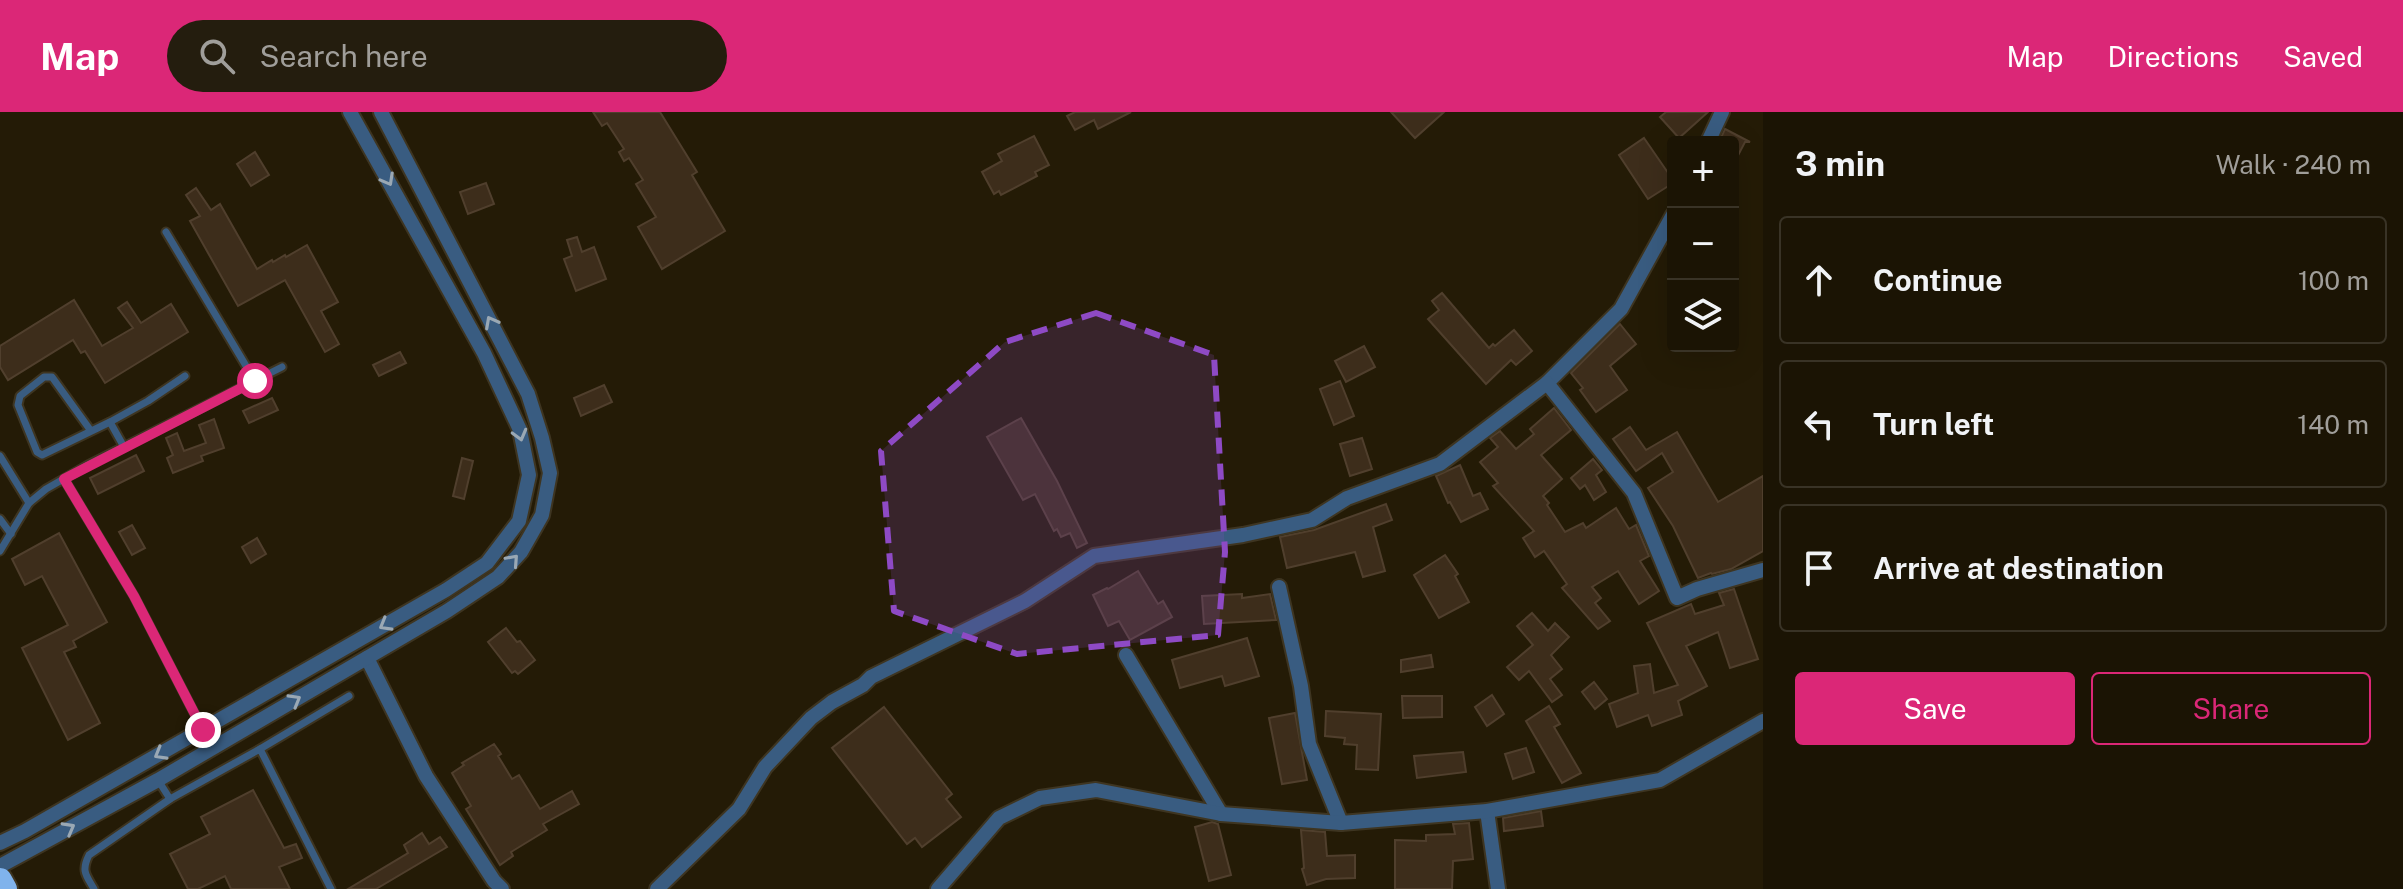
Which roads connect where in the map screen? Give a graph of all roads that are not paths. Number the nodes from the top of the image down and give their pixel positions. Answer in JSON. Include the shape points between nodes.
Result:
{"nodes":[{"id":1,"x":350,"y":112,"type":"edge"},
{"id":2,"x":381,"y":112,"type":"edge"},
{"id":3,"x":1722,"y":112,"type":"edge"},
{"id":4,"x":1711,"y":136,"type":"edge"},
{"id":5,"x":1667,"y":226,"type":"edge"},
{"id":6,"x":166,"y":232,"type":"dead end"},
{"id":7,"x":282,"y":367,"type":"dead end"},
{"id":8,"x":185,"y":376,"type":"dead end"},
{"id":9,"x":255,"y":381,"type":"junction"},
{"id":10,"x":1547,"y":383,"type":"junction"},
{"id":11,"x":110,"y":422,"type":"junction"},
{"id":12,"x":91,"y":431,"type":"junction"},
{"id":13,"x":124,"y":447,"type":"junction"},
{"id":14,"x":1,"y":459,"type":"edge"},
{"id":15,"x":64,"y":479,"type":"junction"},
{"id":16,"x":29,"y":503,"type":"junction"},
{"id":17,"x":0,"y":519,"type":"edge"},
{"id":18,"x":11,"y":534,"type":"junction"},
{"id":19,"x":0,"y":551,"type":"edge"},
{"id":20,"x":1763,"y":570,"type":"edge"},
{"id":21,"x":1279,"y":587,"type":"dead end"},
{"id":22,"x":1126,"y":655,"type":"dead end"},
{"id":23,"x":367,"y":658,"type":"junction"},
{"id":24,"x":349,"y":696,"type":"dead end"},
{"id":25,"x":1763,"y":721,"type":"edge"},
{"id":26,"x":203,"y":730,"type":"junction"},
{"id":27,"x":260,"y":749,"type":"junction"},
{"id":28,"x":158,"y":780,"type":"junction"},
{"id":29,"x":170,"y":799,"type":"junction"},
{"id":30,"x":1487,"y":811,"type":"junction"},
{"id":31,"x":1221,"y":814,"type":"junction"},
{"id":32,"x":1341,"y":823,"type":"junction"},
{"id":33,"x":0,"y":843,"type":"edge"},
{"id":34,"x":0,"y":866,"type":"edge"},
{"id":35,"x":0,"y":880,"type":"edge"},
{"id":36,"x":5,"y":889,"type":"edge"},
{"id":37,"x":94,"y":889,"type":"edge"},
{"id":38,"x":331,"y":889,"type":"edge"},
{"id":39,"x":502,"y":889,"type":"edge"},
{"id":40,"x":657,"y":889,"type":"edge"},
{"id":41,"x":938,"y":889,"type":"edge"},
{"id":42,"x":1498,"y":889,"type":"edge"}],
"edges":[{"from":1,"to":26,"type":"street","one_way":true,"via":[[484,353],[520,430],[529,475],[519,521],[487,563],[457,583]]},
{"from":23,"to":2,"type":"street","one_way":true,"via":[[498,577],[521,552],[542,515],[550,473],[528,394]]},
{"from":3,"to":4,"type":"street"},
{"from":5,"to":10,"type":"street","via":[[1621,309]]},
{"from":6,"to":9,"type":"lane"},
{"from":7,"to":9,"type":"lane"},
{"from":8,"to":11,"type":"lane"},
{"from":9,"to":13,"type":"lane"},
{"from":10,"to":20,"type":"street","via":[[1634,493],[1677,598]]},
{"from":10,"to":40,"type":"street","via":[[1440,464],[1347,498],[1312,520],[1094,556],[1025,601],[871,677],[811,718],[765,767],[739,809]]},
{"from":11,"to":12,"type":"lane"},
{"from":11,"to":13,"type":"lane"},
{"from":12,"to":12,"type":"lane","via":[[52,377],[44,377],[20,396],[18,405],[42,455]]},
{"from":13,"to":15,"type":"lane"},
{"from":14,"to":16,"type":"lane"},
{"from":15,"to":16,"type":"lane"},
{"from":15,"to":26,"type":"lane","via":[[134,596]]},
{"from":16,"to":18,"type":"lane"},
{"from":17,"to":18,"type":"lane"},
{"from":18,"to":19,"type":"lane"},
{"from":21,"to":32,"type":"street","via":[[1309,744]]},
{"from":22,"to":31,"type":"street"},
{"from":28,"to":23,"type":"street","one_way":true},
{"from":23,"to":39,"type":"street","via":[[426,776]]},
{"from":24,"to":27,"type":"lane"},
{"from":25,"to":30,"type":"street","via":[[1660,780]]},
{"from":26,"to":33,"type":"street","one_way":true},
{"from":27,"to":29,"type":"lane"},
{"from":27,"to":38,"type":"lane"},
{"from":28,"to":29,"type":"lane"},
{"from":34,"to":28,"type":"street","one_way":true},
{"from":29,"to":37,"type":"lane","via":[[89,855],[85,873]]},
{"from":30,"to":32,"type":"street"},
{"from":30,"to":42,"type":"street"},
{"from":31,"to":32,"type":"street"},
{"from":31,"to":41,"type":"street","via":[[1096,790],[1040,798],[999,818]]},
{"from":35,"to":36,"type":"highway"}]}
